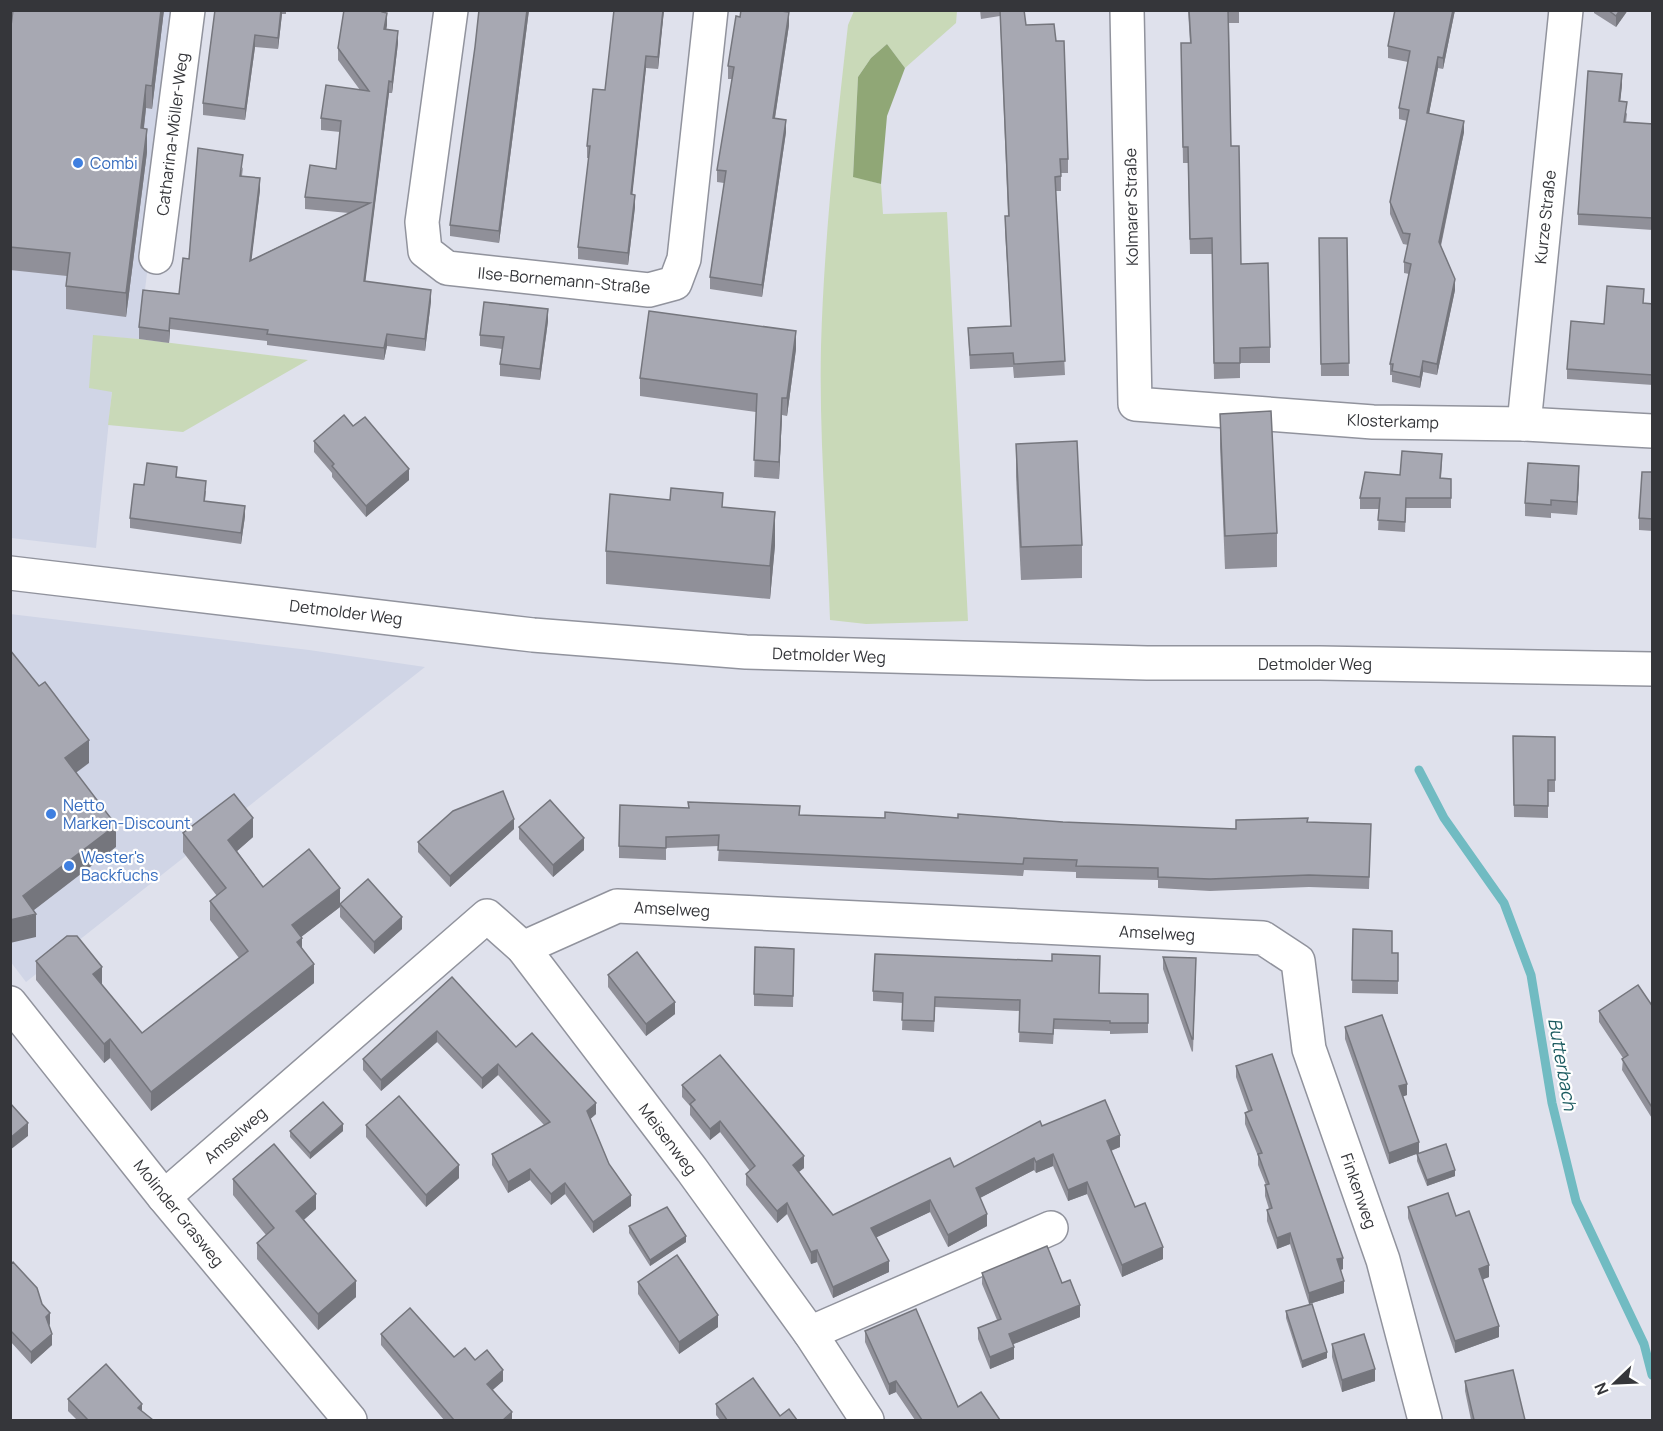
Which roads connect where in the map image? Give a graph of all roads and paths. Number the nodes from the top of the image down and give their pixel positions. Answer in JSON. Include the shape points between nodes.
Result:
{"nodes":[{"id":1,"x":188,"y":10,"type":"edge"},
{"id":2,"x":451,"y":10,"type":"edge"},
{"id":3,"x":711,"y":10,"type":"edge"},
{"id":4,"x":1127,"y":10,"type":"edge"},
{"id":5,"x":1566,"y":10,"type":"edge"},
{"id":6,"x":156,"y":257,"type":"dead end"},
{"id":7,"x":1135,"y":404,"type":"joint"},
{"id":8,"x":1524,"y":424,"type":"junction"},
{"id":9,"x":1653,"y":431,"type":"edge"},
{"id":10,"x":10,"y":573,"type":"edge"},
{"id":11,"x":1653,"y":669,"type":"edge"},
{"id":12,"x":523,"y":948,"type":"junction"},
{"id":13,"x":1298,"y":961,"type":"joint"},
{"id":14,"x":10,"y":1003,"type":"edge"},
{"id":15,"x":164,"y":1197,"type":"junction"},
{"id":16,"x":1051,"y":1228,"type":"dead end"},
{"id":17,"x":810,"y":1334,"type":"junction"},
{"id":18,"x":350,"y":1420,"type":"edge"},
{"id":19,"x":867,"y":1420,"type":"edge"},
{"id":20,"x":1425,"y":1420,"type":"edge"}],
"edges":[{"from":1,"to":6,"type":"street","name":"Catharina-Möller-Weg"},
{"from":2,"to":3,"type":"street","name":"Ilse-Bornemann-Straße","via":[[422,222],[425,251],[447,268],[649,290],[675,284],[684,259]]},
{"from":4,"to":7,"type":"street","name":"Kolmarer Straße"},
{"from":5,"to":8,"type":"street","name":"Kurze Straße"},
{"from":7,"to":8,"type":"street","name":"Klosterkamp","via":[[1373,422]]},
{"from":8,"to":9,"type":"street","name":"Klosterkamp"},
{"from":10,"to":11,"type":"street","name":"Detmolder Weg","via":[[533,635],[746,652],[1147,663]]},
{"from":12,"to":13,"type":"street","name":"Amselweg","via":[[616,906],[1263,938]]},
{"from":12,"to":15,"type":"street","name":"Amselweg","via":[[487,916]]},
{"from":12,"to":17,"type":"street","name":"Meisenweg","via":[[692,1170]]},
{"from":13,"to":20,"type":"street","name":"Finkenweg","via":[[1309,1049],[1383,1260]]},
{"from":14,"to":15,"type":"street","name":"Molinder Grasweg"},
{"from":15,"to":18,"type":"street","name":"Molinder Grasweg"},
{"from":16,"to":17,"type":"street"},
{"from":17,"to":19,"type":"street","name":"Meisenweg"}]}
